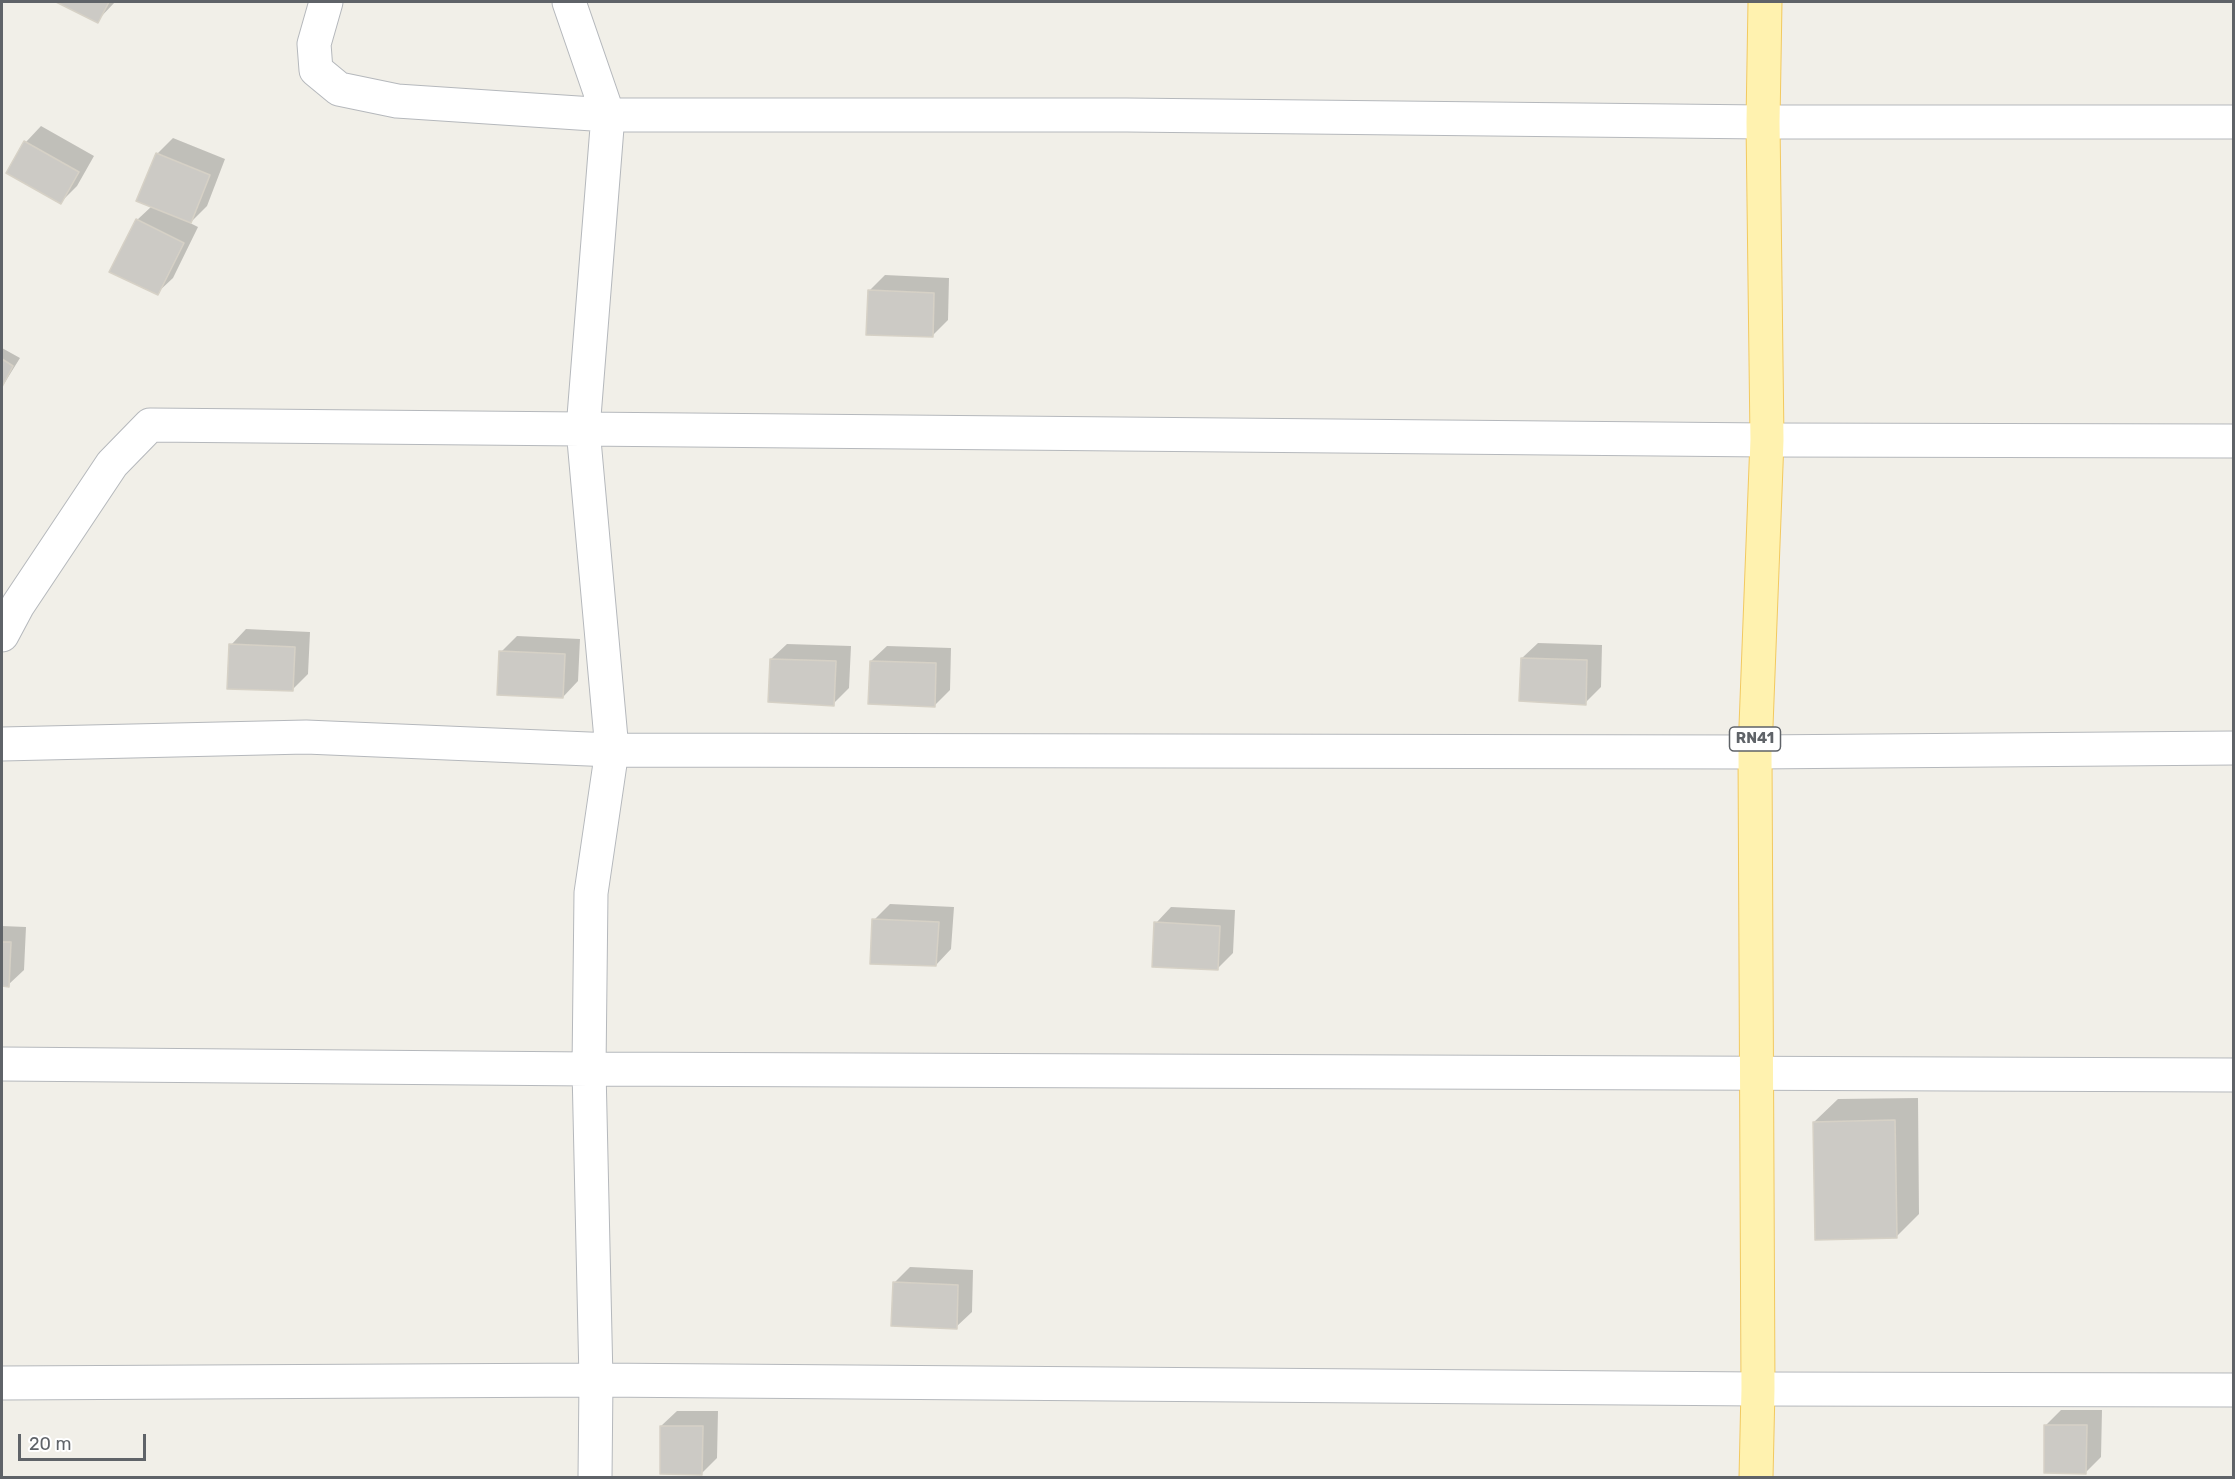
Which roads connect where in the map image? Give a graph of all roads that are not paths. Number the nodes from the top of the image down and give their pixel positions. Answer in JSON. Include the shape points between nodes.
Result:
{"nodes":[{"id":1,"x":326,"y":2,"type":"edge"},
{"id":2,"x":569,"y":2,"type":"edge"},
{"id":3,"x":1765,"y":2,"type":"edge"},
{"id":4,"x":608,"y":115,"type":"junction"},
{"id":5,"x":1763,"y":122,"type":"junction"},
{"id":6,"x":2234,"y":122,"type":"edge"},
{"id":7,"x":583,"y":429,"type":"junction"},
{"id":8,"x":1767,"y":441,"type":"junction"},
{"id":9,"x":2234,"y":441,"type":"edge"},
{"id":10,"x":2,"y":635,"type":"edge"},
{"id":11,"x":2,"y":744,"type":"edge"},
{"id":12,"x":2234,"y":748,"type":"edge"},
{"id":13,"x":612,"y":750,"type":"junction"},
{"id":14,"x":1755,"y":752,"type":"junction"},
{"id":15,"x":2,"y":1064,"type":"edge"},
{"id":16,"x":589,"y":1069,"type":"junction"},
{"id":17,"x":1757,"y":1074,"type":"junction"},
{"id":18,"x":2234,"y":1075,"type":"edge"},
{"id":19,"x":596,"y":1380,"type":"junction"},
{"id":20,"x":2,"y":1383,"type":"edge"},
{"id":21,"x":1758,"y":1389,"type":"junction"},
{"id":22,"x":2234,"y":1390,"type":"edge"},
{"id":23,"x":595,"y":1478,"type":"edge"},
{"id":24,"x":1756,"y":1478,"type":"edge"}],
"edges":[{"from":1,"to":4,"type":"street","via":[[314,44],[316,70],[339,89],[397,101]]},
{"from":2,"to":4,"type":"street"},
{"from":3,"to":5,"type":"main road","number":"RN41"},
{"from":4,"to":5,"type":"street","via":[[1127,115]]},
{"from":4,"to":7,"type":"street"},
{"from":5,"to":6,"type":"street"},
{"from":5,"to":8,"type":"main road","number":"RN41"},
{"from":7,"to":8,"type":"street"},
{"from":7,"to":10,"type":"street","via":[[150,425],[112,464]]},
{"from":7,"to":13,"type":"street"},
{"from":8,"to":9,"type":"street"},
{"from":8,"to":14,"type":"main road","number":"RN41"},
{"from":11,"to":13,"type":"street","via":[[306,737]]},
{"from":12,"to":14,"type":"street"},
{"from":13,"to":14,"type":"street"},
{"from":13,"to":16,"type":"street","via":[[591,893]]},
{"from":14,"to":17,"type":"main road","number":"RN41"},
{"from":15,"to":16,"type":"street"},
{"from":16,"to":17,"type":"street"},
{"from":16,"to":19,"type":"street"},
{"from":17,"to":18,"type":"street"},
{"from":17,"to":21,"type":"main road","number":"RN41"},
{"from":19,"to":20,"type":"street"},
{"from":19,"to":21,"type":"street"},
{"from":19,"to":23,"type":"street"},
{"from":21,"to":22,"type":"street"},
{"from":21,"to":24,"type":"main road","number":"RN41"}]}
